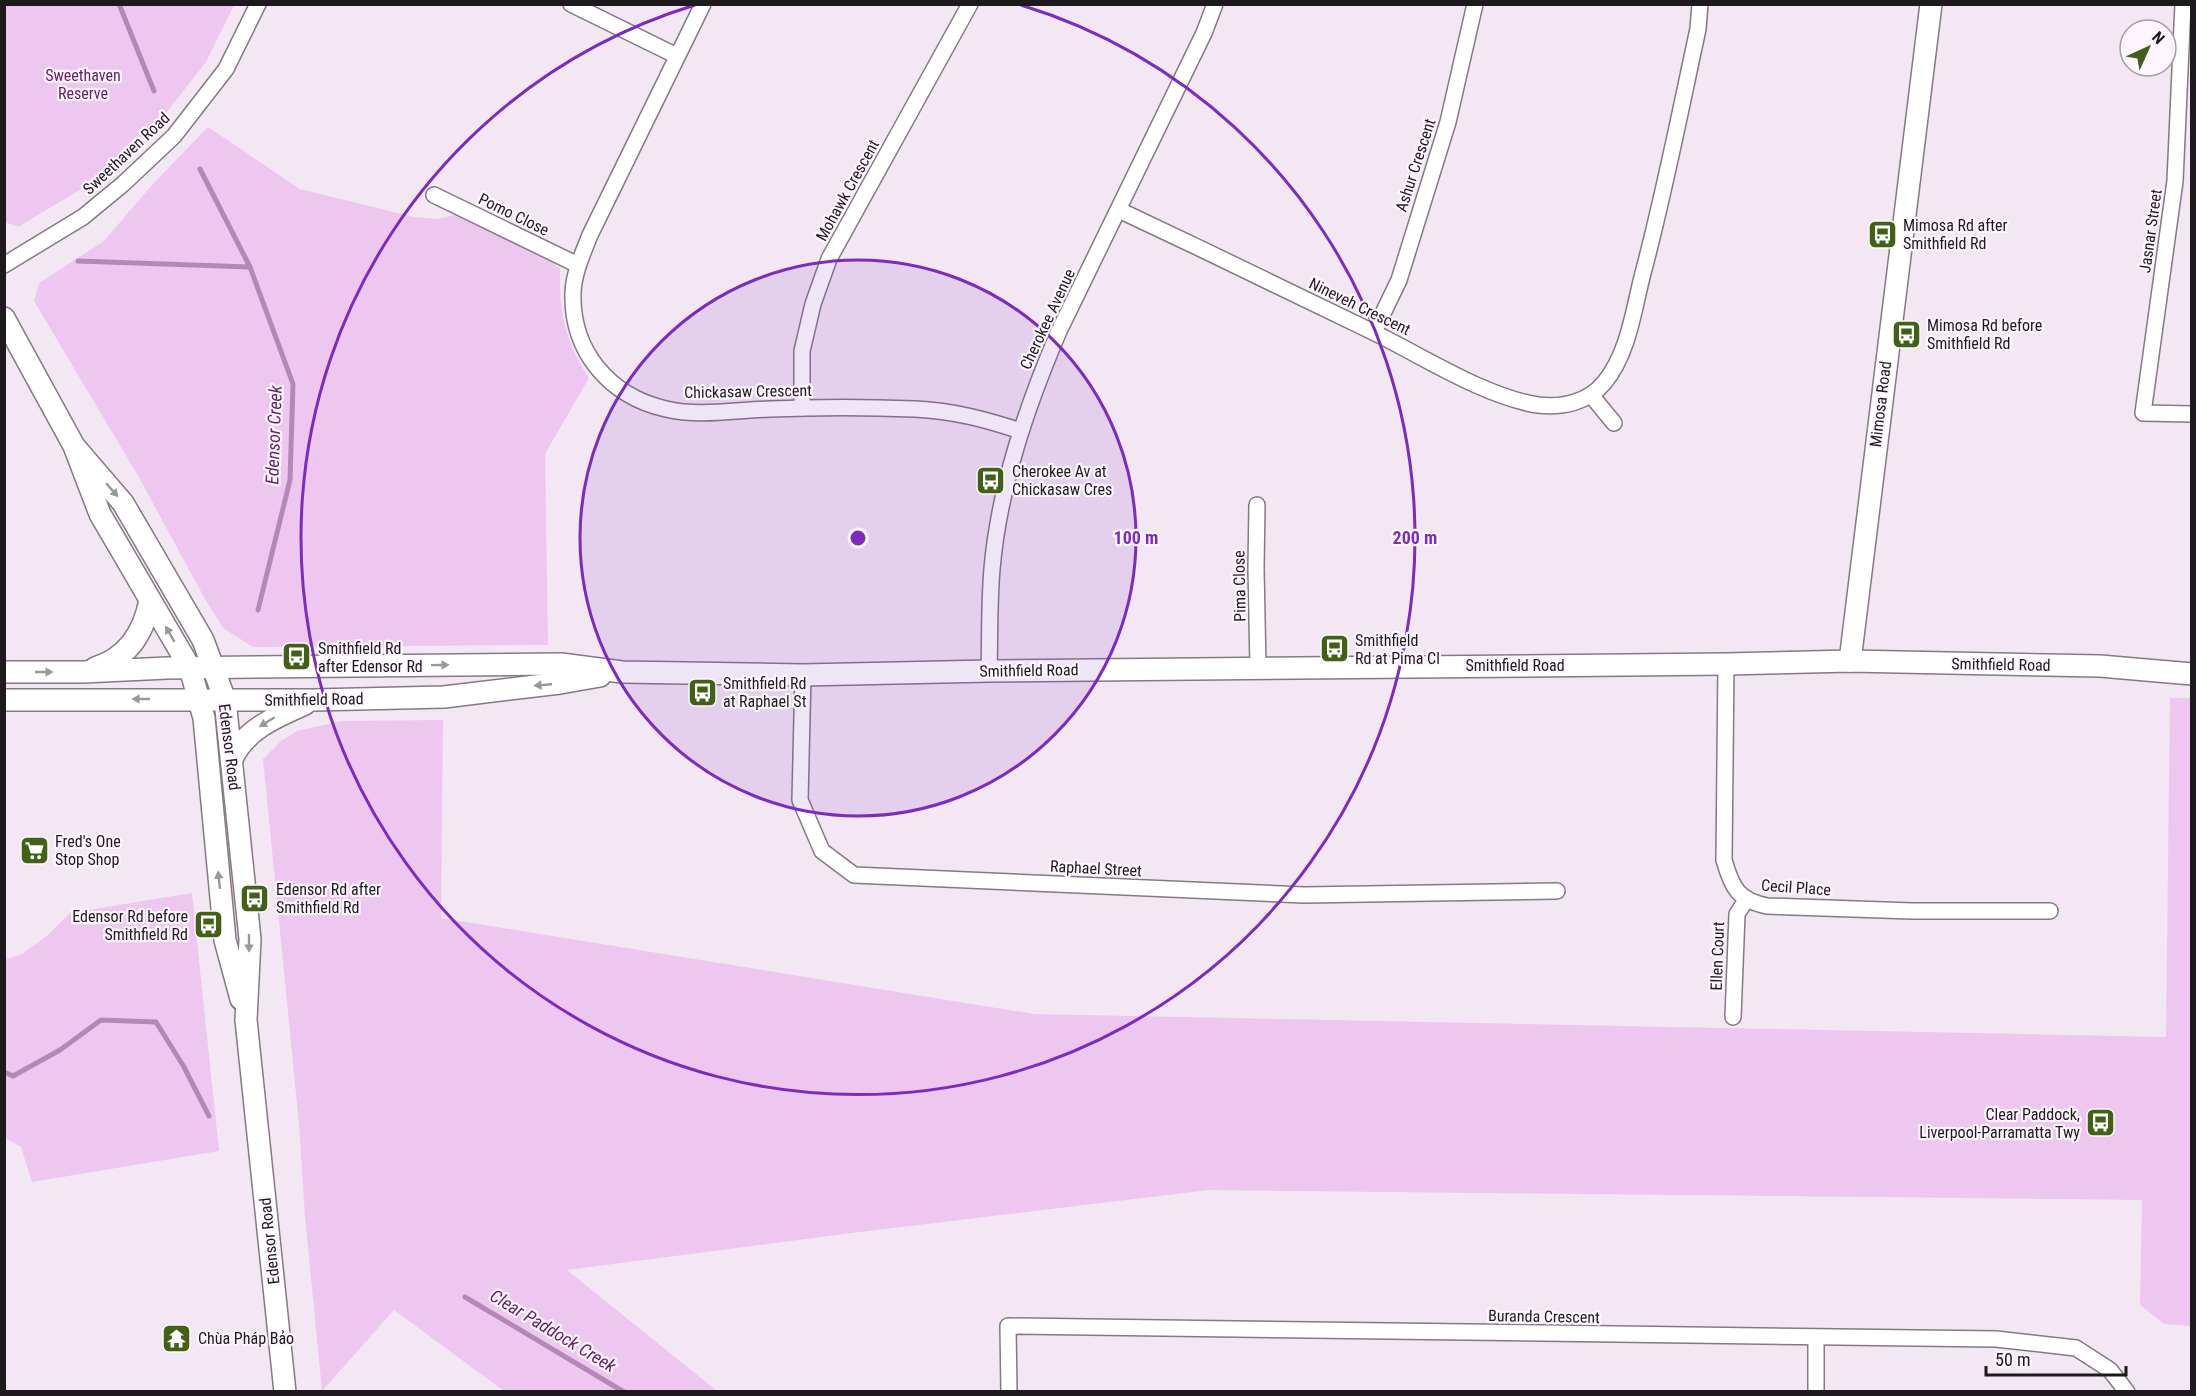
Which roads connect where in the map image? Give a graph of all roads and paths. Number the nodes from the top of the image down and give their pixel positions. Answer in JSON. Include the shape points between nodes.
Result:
{"nodes":[{"id":1,"x":258,"y":4,"type":"edge"},
{"id":2,"x":571,"y":4,"type":"edge"},
{"id":3,"x":703,"y":4,"type":"edge"},
{"id":4,"x":970,"y":4,"type":"edge"},
{"id":5,"x":1215,"y":4,"type":"edge"},
{"id":6,"x":1475,"y":4,"type":"edge"},
{"id":7,"x":1700,"y":4,"type":"edge"},
{"id":8,"x":1931,"y":4,"type":"edge"},
{"id":9,"x":2183,"y":4,"type":"edge"},
{"id":10,"x":678,"y":56,"type":"junction"},
{"id":11,"x":434,"y":195,"type":"dead end"},
{"id":12,"x":1119,"y":210,"type":"junction"},
{"id":13,"x":4,"y":264,"type":"edge"},
{"id":14,"x":578,"y":265,"type":"junction"},
{"id":15,"x":4,"y":318,"type":"edge"},
{"id":16,"x":1374,"y":332,"type":"junction"},
{"id":17,"x":1591,"y":395,"type":"junction"},
{"id":18,"x":802,"y":408,"type":"junction"},
{"id":19,"x":2192,"y":414,"type":"edge"},
{"id":20,"x":1614,"y":423,"type":"dead end"},
{"id":21,"x":1021,"y":431,"type":"junction"},
{"id":22,"x":74,"y":446,"type":"junction"},
{"id":23,"x":1257,"y":505,"type":"dead end"},
{"id":24,"x":150,"y":600,"type":"junction"},
{"id":25,"x":1850,"y":661,"type":"junction"},
{"id":26,"x":1726,"y":664,"type":"junction"},
{"id":27,"x":1258,"y":667,"type":"junction"},
{"id":28,"x":190,"y":668,"type":"junction"},
{"id":29,"x":215,"y":669,"type":"junction"},
{"id":30,"x":989,"y":670,"type":"junction"},
{"id":31,"x":4,"y":672,"type":"edge"},
{"id":32,"x":83,"y":672,"type":"junction"},
{"id":33,"x":622,"y":672,"type":"junction"},
{"id":34,"x":2192,"y":674,"type":"edge"},
{"id":35,"x":803,"y":675,"type":"junction"},
{"id":36,"x":199,"y":699,"type":"junction"},
{"id":37,"x":4,"y":700,"type":"edge"},
{"id":38,"x":225,"y":700,"type":"junction"},
{"id":39,"x":314,"y":700,"type":"junction"},
{"id":40,"x":232,"y":759,"type":"junction"},
{"id":41,"x":1557,"y":891,"type":"dead end"},
{"id":42,"x":1746,"y":900,"type":"junction"},
{"id":43,"x":2050,"y":911,"type":"dead end"},
{"id":44,"x":1733,"y":1017,"type":"dead end"},
{"id":45,"x":246,"y":1020,"type":"junction"},
{"id":46,"x":1816,"y":1338,"type":"junction"},
{"id":47,"x":285,"y":1392,"type":"edge"},
{"id":48,"x":1009,"y":1392,"type":"edge"},
{"id":49,"x":1816,"y":1392,"type":"edge"},
{"id":50,"x":2127,"y":1392,"type":"edge"}],
"edges":[{"from":1,"to":13,"type":"street","name":"Sweethaven Road","via":[[226,69],[174,136],[83,217]]},
{"from":2,"to":10,"type":"street"},
{"from":3,"to":10,"type":"street","name":"Chickasaw Crescent"},
{"from":4,"to":18,"type":"street","name":"Mohawk Crescent","via":[[829,259],[802,351]]},
{"from":5,"to":12,"type":"street","name":"Cherokee Avenue"},
{"from":6,"to":16,"type":"street","name":"Ashur Crescent","via":[[1448,122],[1399,280]]},
{"from":7,"to":17,"type":"street","via":[[1660,210],[1626,339],[1609,375]]},
{"from":8,"to":25,"type":"main road","name":"Mimosa Road"},
{"from":9,"to":19,"type":"street","name":"Jasnar Street","via":[[2175,181],[2143,413]]},
{"from":10,"to":14,"type":"street","name":"Chickasaw Crescent"},
{"from":11,"to":14,"type":"street","name":"Pomo Close"},
{"from":12,"to":16,"type":"street","name":"Nineveh Crescent"},
{"from":12,"to":21,"type":"street","name":"Cherokee Avenue","via":[[1059,331]]},
{"from":14,"to":18,"type":"street","name":"Chickasaw Crescent","via":[[573,292],[578,331],[595,368],[617,388],[666,409],[693,412]]},
{"from":15,"to":22,"type":"main road","name":"Edensor Road"},
{"from":16,"to":17,"type":"street","name":"Nineveh Crescent","via":[[1512,400],[1541,405],[1573,404]]},
{"from":17,"to":20,"type":"street"},
{"from":18,"to":21,"type":"street","name":"Chickasaw Crescent","via":[[916,409],[974,416]]},
{"from":21,"to":30,"type":"street","name":"Cherokee Avenue","via":[[1002,506],[992,570]]},
{"from":22,"to":24,"type":"main road","name":"Edensor Road","via":[[100,514]]},
{"from":22,"to":29,"type":"main road","name":"Edensor Road","one_way":true,"via":[[123,503],[203,640]]},
{"from":23,"to":27,"type":"street","name":"Pima Close"},
{"from":28,"to":24,"type":"main road","name":"Edensor Road","one_way":true},
{"from":24,"to":32,"type":"main road","via":[[147,617],[128,649],[107,664]]},
{"from":25,"to":26,"type":"main road","name":"Smithfield Road"},
{"from":25,"to":34,"type":"main road","name":"Smithfield Road","via":[[2100,666]]},
{"from":26,"to":27,"type":"main road","name":"Smithfield Road"},
{"from":26,"to":42,"type":"street","name":"Cecil Place","via":[[1724,860],[1730,881]]},
{"from":27,"to":30,"type":"main road","name":"Smithfield Road"},
{"from":28,"to":29,"type":"main road","name":"Smithfield Road"},
{"from":28,"to":32,"type":"main road","name":"Smithfield Road"},
{"from":28,"to":36,"type":"main road","name":"Edensor Road"},
{"from":29,"to":33,"type":"main road","name":"Smithfield Road","one_way":true,"via":[[561,664]]},
{"from":29,"to":38,"type":"main road","name":"Edensor Road"},
{"from":30,"to":35,"type":"main road","name":"Smithfield Road"},
{"from":31,"to":32,"type":"main road","name":"Smithfield Road","one_way":true},
{"from":33,"to":35,"type":"main road","name":"Smithfield Road"},
{"from":33,"to":39,"type":"main road","name":"Smithfield Road","one_way":true,"via":[[454,696]]},
{"from":35,"to":41,"type":"street","name":"Raphael Street","via":[[800,801],[822,851],[854,875],[1304,895]]},
{"from":36,"to":37,"type":"main road","name":"Smithfield Road","one_way":true},
{"from":36,"to":38,"type":"main road","name":"Smithfield Road"},
{"from":45,"to":36,"type":"main road","name":"Edensor Road","one_way":true,"via":[[225,940]]},
{"from":38,"to":39,"type":"main road","name":"Smithfield Road"},
{"from":38,"to":40,"type":"main road","name":"Edensor Road"},
{"from":39,"to":40,"type":"main road","one_way":true,"via":[[260,726],[241,743]]},
{"from":40,"to":45,"type":"main road","name":"Edensor Road","one_way":true,"via":[[250,939]]},
{"from":42,"to":43,"type":"street","name":"Cecil Place","via":[[1767,906]]},
{"from":42,"to":44,"type":"street","name":"Ellen Court","via":[[1737,915]]},
{"from":45,"to":47,"type":"main road","name":"Edensor Road"},
{"from":46,"to":48,"type":"street","name":"Buranda Crescent","via":[[1008,1326]]},
{"from":46,"to":49,"type":"street"},
{"from":46,"to":50,"type":"street","name":"Buranda Crescent","via":[[1996,1339],[2076,1348],[2110,1370]]}]}
